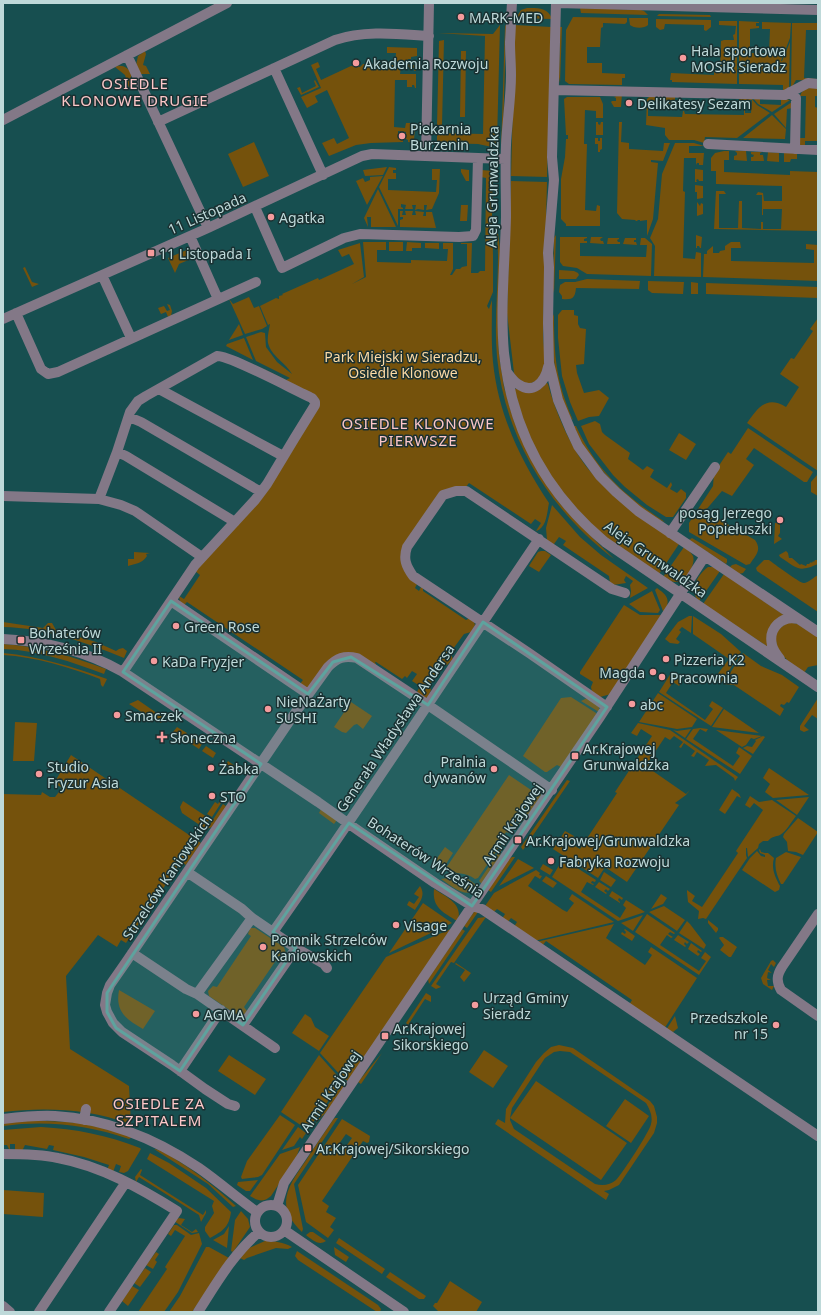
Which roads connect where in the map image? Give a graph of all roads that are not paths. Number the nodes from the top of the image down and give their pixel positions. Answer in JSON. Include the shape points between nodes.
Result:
{"nodes":[{"id":1,"x":227,"y":3,"type":"edge"},
{"id":2,"x":429,"y":3,"type":"edge"},
{"id":3,"x":512,"y":3,"type":"edge"},
{"id":4,"x":557,"y":3,"type":"edge"},
{"id":5,"x":818,"y":10,"type":"edge"},
{"id":6,"x":429,"y":36,"type":"junction"},
{"id":7,"x":126,"y":55,"type":"junction"},
{"id":8,"x":274,"y":68,"type":"junction"},
{"id":9,"x":818,"y":84,"type":"edge"},
{"id":10,"x":554,"y":90,"type":"junction"},
{"id":11,"x":790,"y":92,"type":"junction"},
{"id":12,"x":3,"y":120,"type":"edge"},
{"id":13,"x":158,"y":122,"type":"junction"},
{"id":14,"x":708,"y":144,"type":"dead end"},
{"id":15,"x":795,"y":149,"type":"junction"},
{"id":16,"x":818,"y":150,"type":"edge"},
{"id":17,"x":426,"y":156,"type":"junction"},
{"id":18,"x":478,"y":158,"type":"junction"},
{"id":19,"x":505,"y":159,"type":"junction"},
{"id":20,"x":323,"y":175,"type":"junction"},
{"id":21,"x":255,"y":207,"type":"junction"},
{"id":22,"x":208,"y":228,"type":"junction"},
{"id":23,"x":190,"y":236,"type":"junction"},
{"id":24,"x":102,"y":275,"type":"junction"},
{"id":25,"x":256,"y":282,"type":"dead end"},
{"id":26,"x":218,"y":299,"type":"junction"},
{"id":27,"x":16,"y":313,"type":"junction"},
{"id":28,"x":3,"y":319,"type":"edge"},
{"id":29,"x":131,"y":338,"type":"junction"},
{"id":30,"x":549,"y":363,"type":"junction"},
{"id":31,"x":507,"y":372,"type":"junction"},
{"id":32,"x":159,"y":389,"type":"junction"},
{"id":33,"x":129,"y":416,"type":"junction"},
{"id":34,"x":117,"y":452,"type":"junction"},
{"id":35,"x":283,"y":456,"type":"junction"},
{"id":36,"x":715,"y":467,"type":"dead end"},
{"id":37,"x":261,"y":492,"type":"junction"},
{"id":38,"x":3,"y":496,"type":"edge"},
{"id":39,"x":99,"y":499,"type":"junction"},
{"id":40,"x":235,"y":522,"type":"junction"},
{"id":41,"x":670,"y":533,"type":"junction"},
{"id":42,"x":539,"y":539,"type":"junction"},
{"id":43,"x":706,"y":556,"type":"junction"},
{"id":44,"x":202,"y":557,"type":"junction"},
{"id":45,"x":625,"y":593,"type":"dead end"},
{"id":46,"x":682,"y":595,"type":"junction"},
{"id":47,"x":171,"y":601,"type":"junction"},
{"id":48,"x":800,"y":620,"type":"junction"},
{"id":49,"x":483,"y":622,"type":"junction"},
{"id":50,"x":818,"y":632,"type":"edge"},
{"id":51,"x":3,"y":639,"type":"edge"},
{"id":52,"x":782,"y":662,"type":"junction"},
{"id":53,"x":123,"y":672,"type":"junction"},
{"id":54,"x":818,"y":687,"type":"edge"},
{"id":55,"x":308,"y":694,"type":"junction"},
{"id":56,"x":428,"y":705,"type":"junction"},
{"id":57,"x":607,"y":707,"type":"junction"},
{"id":58,"x":261,"y":764,"type":"junction"},
{"id":59,"x":552,"y":790,"type":"junction"},
{"id":60,"x":349,"y":823,"type":"junction"},
{"id":61,"x":187,"y":872,"type":"junction"},
{"id":62,"x":472,"y":906,"type":"junction"},
{"id":63,"x":818,"y":914,"type":"edge"},
{"id":64,"x":252,"y":918,"type":"junction"},
{"id":65,"x":273,"y":932,"type":"junction"},
{"id":66,"x":296,"y":948,"type":"junction"},
{"id":67,"x":132,"y":953,"type":"junction"},
{"id":68,"x":327,"y":968,"type":"dead end"},
{"id":69,"x":197,"y":994,"type":"junction"},
{"id":70,"x":221,"y":1010,"type":"junction"},
{"id":71,"x":818,"y":1016,"type":"edge"},
{"id":72,"x":243,"y":1025,"type":"junction"},
{"id":73,"x":275,"y":1048,"type":"dead end"},
{"id":74,"x":180,"y":1071,"type":"junction"},
{"id":75,"x":235,"y":1106,"type":"dead end"},
{"id":76,"x":86,"y":1109,"type":"dead end"},
{"id":77,"x":3,"y":1119,"type":"edge"},
{"id":78,"x":84,"y":1120,"type":"junction"},
{"id":79,"x":818,"y":1136,"type":"edge"},
{"id":80,"x":3,"y":1154,"type":"edge"},
{"id":81,"x":126,"y":1182,"type":"junction"},
{"id":82,"x":277,"y":1206,"type":"junction"},
{"id":83,"x":257,"y":1212,"type":"junction"},
{"id":84,"x":284,"y":1230,"type":"junction"},
{"id":85,"x":259,"y":1232,"type":"junction"},
{"id":86,"x":3,"y":1306,"type":"edge"},
{"id":87,"x":10,"y":1312,"type":"edge"},
{"id":88,"x":40,"y":1312,"type":"edge"},
{"id":89,"x":109,"y":1312,"type":"edge"},
{"id":90,"x":198,"y":1312,"type":"edge"},
{"id":91,"x":404,"y":1312,"type":"edge"}],
"edges":[{"from":1,"to":7,"type":"street"},
{"from":2,"to":6,"type":"street"},
{"from":3,"to":19,"type":"street","name":"Aleja Grunwaldzka","via":[[511,76]]},
{"from":4,"to":5,"type":"street"},
{"from":4,"to":10,"type":"street","name":"Aleja Grunwaldzka"},
{"from":6,"to":8,"type":"street","via":[[369,33],[345,36]]},
{"from":6,"to":17,"type":"street"},
{"from":7,"to":12,"type":"street"},
{"from":7,"to":13,"type":"street"},
{"from":8,"to":13,"type":"street"},
{"from":8,"to":20,"type":"street"},
{"from":9,"to":11,"type":"street","via":[[808,83]]},
{"from":10,"to":11,"type":"street","via":[[738,95],[785,95]]},
{"from":10,"to":30,"type":"street","name":"Aleja Grunwaldzka","via":[[554,180],[548,253]]},
{"from":11,"to":15,"type":"street","via":[[796,98]]},
{"from":13,"to":22,"type":"street"},
{"from":14,"to":15,"type":"street"},
{"from":15,"to":16,"type":"street"},
{"from":17,"to":18,"type":"street","name":"11 Listopada"},
{"from":17,"to":20,"type":"street","name":"11 Listopada","via":[[367,155]]},
{"from":18,"to":19,"type":"street","name":"11 Listopada"},
{"from":18,"to":21,"type":"street","via":[[476,230],[473,236],[459,238],[360,234],[344,238],[282,268]]},
{"from":19,"to":31,"type":"street","name":"Aleja Grunwaldzka","via":[[503,337]]},
{"from":20,"to":21,"type":"street","name":"11 Listopada"},
{"from":21,"to":22,"type":"street","name":"11 Listopada"},
{"from":22,"to":23,"type":"street","name":"11 Listopada"},
{"from":23,"to":24,"type":"street","name":"11 Listopada"},
{"from":23,"to":26,"type":"street"},
{"from":24,"to":27,"type":"street","name":"11 Listopada"},
{"from":24,"to":29,"type":"street"},
{"from":25,"to":26,"type":"street"},
{"from":26,"to":29,"type":"street"},
{"from":27,"to":28,"type":"street","name":"11 Listopada"},
{"from":27,"to":29,"type":"street","via":[[41,369],[48,374],[58,372]]},
{"from":30,"to":31,"type":"street","name":"Aleja Grunwaldzka","via":[[547,375],[536,387],[520,386]]},
{"from":30,"to":41,"type":"street","name":"Aleja Grunwaldzka","via":[[558,400],[571,432],[587,460],[616,492]]},
{"from":31,"to":46,"type":"street","name":"Aleja Grunwaldzka","via":[[514,408],[536,462],[565,503],[605,542]]},
{"from":32,"to":33,"type":"street","via":[[138,401]]},
{"from":32,"to":35,"type":"street"},
{"from":32,"to":35,"type":"street","via":[[221,356],[312,398],[315,405]]},
{"from":33,"to":34,"type":"street"},
{"from":33,"to":37,"type":"street"},
{"from":34,"to":39,"type":"street"},
{"from":34,"to":40,"type":"street"},
{"from":35,"to":37,"type":"street"},
{"from":36,"to":41,"type":"street"},
{"from":37,"to":40,"type":"street"},
{"from":38,"to":39,"type":"street"},
{"from":39,"to":44,"type":"street","via":[[135,511]]},
{"from":40,"to":44,"type":"street"},
{"from":41,"to":43,"type":"street","name":"Aleja Grunwaldzka"},
{"from":42,"to":45,"type":"street","via":[[612,589]]},
{"from":42,"to":49,"type":"street","name":"Generała Władysława Andersa"},
{"from":42,"to":49,"type":"street","via":[[466,491],[456,490],[443,495],[408,547],[405,554],[406,567],[413,576]]},
{"from":43,"to":46,"type":"street","name":"Armii Krajowej"},
{"from":43,"to":48,"type":"street","name":"Aleja Grunwaldzka"},
{"from":44,"to":47,"type":"street"},
{"from":46,"to":52,"type":"street","name":"Aleja Grunwaldzka"},
{"from":46,"to":57,"type":"street","name":"Armii Krajowej"},
{"from":47,"to":53,"type":"street"},
{"from":47,"to":55,"type":"street"},
{"from":48,"to":50,"type":"street","name":"Aleja Grunwaldzka"},
{"from":48,"to":52,"type":"street","via":[[783,620],[772,630],[773,647]]},
{"from":49,"to":56,"type":"street","name":"Generała Władysława Andersa"},
{"from":49,"to":57,"type":"street"},
{"from":51,"to":53,"type":"street","name":"Bohaterów Września","via":[[32,641],[67,648]]},
{"from":52,"to":54,"type":"street","name":"Aleja Grunwaldzka"},
{"from":53,"to":58,"type":"street","name":"Bohaterów Września"},
{"from":55,"to":56,"type":"street","name":"Strzelców Kaniowskich","via":[[328,667],[344,656],[356,658]]},
{"from":55,"to":58,"type":"street","name":"Strzelców Kaniowskich"},
{"from":56,"to":59,"type":"street","name":"Strzelców Kaniowskich"},
{"from":56,"to":60,"type":"street","name":"Generała Władysława Andersa"},
{"from":57,"to":59,"type":"street","name":"Armii Krajowej"},
{"from":58,"to":60,"type":"street","name":"Bohaterów Września"},
{"from":58,"to":61,"type":"street","name":"Strzelców Kaniowskich"},
{"from":59,"to":62,"type":"street","name":"Armii Krajowej"},
{"from":60,"to":62,"type":"street","name":"Bohaterów Września"},
{"from":60,"to":65,"type":"street","name":"Generała Władysława Andersa"},
{"from":61,"to":64,"type":"street"},
{"from":61,"to":67,"type":"street","name":"Strzelców Kaniowskich"},
{"from":62,"to":79,"type":"street","name":"Bohaterów Września","via":[[482,910]]},
{"from":62,"to":82,"type":"street","name":"Armii Krajowej","via":[[284,1183]]},
{"from":63,"to":71,"type":"street","via":[[777,975],[777,984],[781,990]]},
{"from":64,"to":65,"type":"street"},
{"from":64,"to":69,"type":"street"},
{"from":65,"to":66,"type":"street"},
{"from":66,"to":68,"type":"street"},
{"from":66,"to":72,"type":"street"},
{"from":67,"to":69,"type":"street"},
{"from":67,"to":74,"type":"street","name":"Strzelców Kaniowskich","via":[[110,985],[106,1000],[107,1012],[116,1028]]},
{"from":69,"to":70,"type":"street"},
{"from":70,"to":72,"type":"street"},
{"from":70,"to":74,"type":"street"},
{"from":72,"to":73,"type":"street"},
{"from":74,"to":75,"type":"street","name":"Strzelców Kaniowskich","via":[[228,1104]]},
{"from":76,"to":78,"type":"street"},
{"from":77,"to":78,"type":"street","via":[[54,1116]]},
{"from":78,"to":83,"type":"street","via":[[102,1123],[153,1141],[199,1168]]},
{"from":80,"to":81,"type":"street","via":[[59,1158],[90,1166]]},
{"from":81,"to":88,"type":"street"},
{"from":81,"to":89,"type":"street","via":[[177,1211]]},
{"from":82,"to":83,"type":"street","via":[[267,1206]]},
{"from":82,"to":84,"type":"street","via":[[285,1215]]},
{"from":83,"to":85,"type":"street","via":[[255,1224]]},
{"from":84,"to":85,"type":"street","via":[[274,1237]]},
{"from":84,"to":91,"type":"street"},
{"from":85,"to":90,"type":"street","via":[[234,1258]]},
{"from":86,"to":87,"type":"street"}]}
